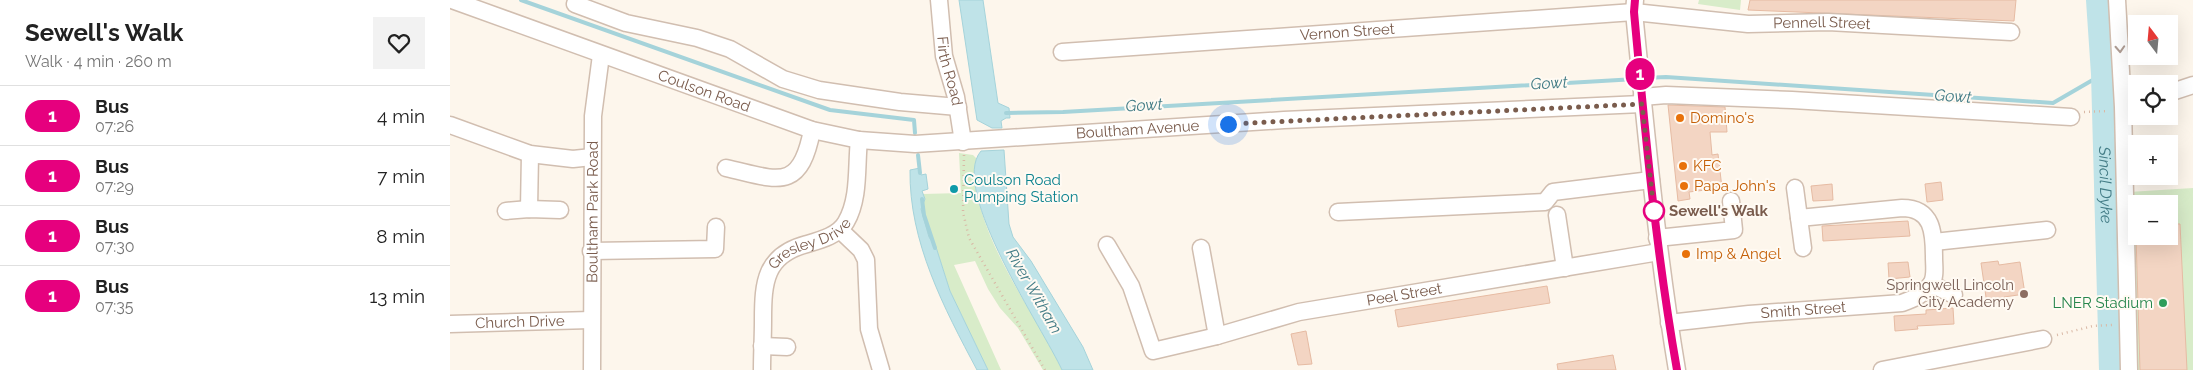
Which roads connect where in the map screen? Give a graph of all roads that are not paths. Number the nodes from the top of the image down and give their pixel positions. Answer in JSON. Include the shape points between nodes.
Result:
{"nodes":[{"id":1,"x":452,"y":0,"type":"edge"},
{"id":2,"x":939,"y":0,"type":"edge"},
{"id":3,"x":2117,"y":0,"type":"edge"},
{"id":4,"x":575,"y":4,"type":"dead end"},
{"id":5,"x":1633,"y":4,"type":"edge"},
{"id":6,"x":2011,"y":32,"type":"dead end"},
{"id":7,"x":1062,"y":52,"type":"dead end"},
{"id":8,"x":601,"y":55,"type":"junction"},
{"id":9,"x":2193,"y":85,"type":"edge"},
{"id":10,"x":2178,"y":90,"type":"edge"},
{"id":11,"x":1642,"y":97,"type":"junction"},
{"id":12,"x":957,"y":102,"type":"junction"},
{"id":13,"x":2125,"y":107,"type":"edge"},
{"id":14,"x":2079,"y":114,"type":"road end"},
{"id":15,"x":450,"y":125,"type":"edge"},
{"id":16,"x":812,"y":130,"type":"junction"},
{"id":17,"x":859,"y":140,"type":"junction"},
{"id":18,"x":964,"y":142,"type":"junction"},
{"id":19,"x":530,"y":154,"type":"junction"},
{"id":20,"x":592,"y":157,"type":"junction"},
{"id":21,"x":726,"y":168,"type":"dead end"},
{"id":22,"x":1651,"y":180,"type":"junction"},
{"id":23,"x":1795,"y":188,"type":"dead end"},
{"id":24,"x":1731,"y":201,"type":"dead end"},
{"id":25,"x":529,"y":208,"type":"junction"},
{"id":26,"x":560,"y":210,"type":"dead end"},
{"id":27,"x":506,"y":211,"type":"dead end"},
{"id":28,"x":1338,"y":212,"type":"dead end"},
{"id":29,"x":1557,"y":215,"type":"dead end"},
{"id":30,"x":1799,"y":218,"type":"junction"},
{"id":31,"x":716,"y":227,"type":"dead end"},
{"id":32,"x":840,"y":230,"type":"junction"},
{"id":33,"x":2047,"y":230,"type":"dead end"},
{"id":34,"x":1934,"y":242,"type":"junction"},
{"id":35,"x":1107,"y":245,"type":"dead end"},
{"id":36,"x":1658,"y":245,"type":"junction"},
{"id":37,"x":1201,"y":248,"type":"dead end"},
{"id":38,"x":1803,"y":248,"type":"dead end"},
{"id":39,"x":591,"y":251,"type":"junction"},
{"id":40,"x":1565,"y":268,"type":"junction"},
{"id":41,"x":1931,"y":284,"type":"junction"},
{"id":42,"x":1954,"y":296,"type":"dead end"},
{"id":43,"x":591,"y":320,"type":"junction"},
{"id":44,"x":1669,"y":323,"type":"junction"},
{"id":45,"x":450,"y":324,"type":"edge"},
{"id":46,"x":1217,"y":336,"type":"junction"},
{"id":47,"x":2042,"y":339,"type":"road end"},
{"id":48,"x":762,"y":346,"type":"junction"},
{"id":49,"x":787,"y":347,"type":"dead end"},
{"id":50,"x":592,"y":370,"type":"edge"},
{"id":51,"x":762,"y":370,"type":"edge"},
{"id":52,"x":881,"y":370,"type":"edge"},
{"id":53,"x":1677,"y":370,"type":"edge"},
{"id":54,"x":1886,"y":370,"type":"edge"},
{"id":55,"x":2128,"y":370,"type":"edge"}],
"edges":[{"from":1,"to":8,"type":"street","name":"Coulson Road"},
{"from":2,"to":12,"type":"street","name":"Firth Road","via":[[944,56]]},
{"from":3,"to":13,"type":"street","one_way":true},
{"from":4,"to":12,"type":"street","via":[[626,23],[697,38],[730,49],[783,79],[818,90],[900,102]]},
{"from":5,"to":6,"type":"street","name":"Pennell Street","via":[[1748,24],[1828,22]]},
{"from":5,"to":7,"type":"street","name":"Vernon Street"},
{"from":5,"to":11,"type":"street"},
{"from":8,"to":16,"type":"street","name":"Coulson Road"},
{"from":8,"to":20,"type":"street","name":"Boultham Park Road","via":[[593,116]]},
{"from":9,"to":10,"type":"street"},
{"from":11,"to":14,"type":"street","via":[[1666,95]]},
{"from":11,"to":18,"type":"street","name":"Boultham Avenue"},
{"from":11,"to":22,"type":"street"},
{"from":12,"to":18,"type":"street","name":"Firth Road"},
{"from":13,"to":55,"type":"street"},
{"from":15,"to":19,"type":"street"},
{"from":16,"to":17,"type":"street","name":"Coulson Road"},
{"from":16,"to":21,"type":"street","via":[[803,162],[785,178],[775,179]]},
{"from":17,"to":18,"type":"street","name":"Coulson Road","via":[[915,144]]},
{"from":17,"to":32,"type":"street","name":"Gresley Drive","via":[[852,206]]},
{"from":19,"to":20,"type":"street","via":[[573,159]]},
{"from":19,"to":25,"type":"street"},
{"from":20,"to":39,"type":"street","name":"Boultham Park Road"},
{"from":22,"to":28,"type":"street","via":[[1553,192],[1545,202]]},
{"from":22,"to":36,"type":"street"},
{"from":23,"to":30,"type":"street"},
{"from":24,"to":36,"type":"street","name":"Peel Street","via":[[1734,230]]},
{"from":25,"to":26,"type":"street"},
{"from":25,"to":27,"type":"street"},
{"from":29,"to":40,"type":"street"},
{"from":30,"to":34,"type":"street","via":[[1912,208],[1920,212],[1933,228]]},
{"from":30,"to":38,"type":"street"},
{"from":31,"to":39,"type":"street","via":[[715,249]]},
{"from":32,"to":48,"type":"street","name":"Gresley Drive","via":[[790,250],[770,268],[762,295]]},
{"from":32,"to":52,"type":"street","via":[[861,250],[866,260],[869,329]]},
{"from":33,"to":34,"type":"street"},
{"from":34,"to":41,"type":"street","via":[[1935,275]]},
{"from":35,"to":46,"type":"street","name":"Peel Street","via":[[1131,286],[1153,351]]},
{"from":36,"to":40,"type":"street","name":"Peel Street"},
{"from":36,"to":44,"type":"street"},
{"from":37,"to":46,"type":"street"},
{"from":39,"to":43,"type":"street","name":"Boultham Park Road"},
{"from":40,"to":46,"type":"street","name":"Peel Street","via":[[1298,312]]},
{"from":41,"to":42,"type":"street"},
{"from":41,"to":44,"type":"street","name":"Smith Street","via":[[1914,299],[1902,303]]},
{"from":43,"to":45,"type":"street","name":"Church Drive"},
{"from":43,"to":50,"type":"street","name":"Boultham Park Road"},
{"from":44,"to":53,"type":"street"},
{"from":47,"to":54,"type":"street"},
{"from":48,"to":49,"type":"street"},
{"from":48,"to":51,"type":"street","name":"Gresley Drive"}]}
